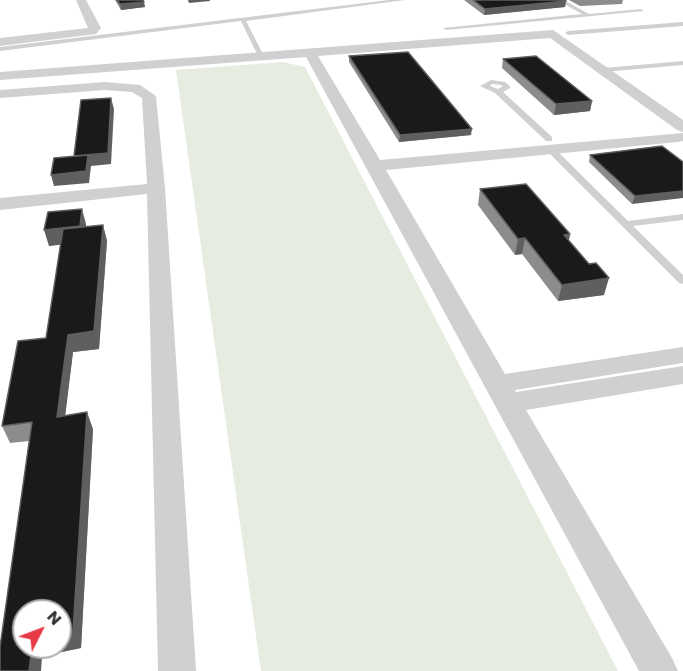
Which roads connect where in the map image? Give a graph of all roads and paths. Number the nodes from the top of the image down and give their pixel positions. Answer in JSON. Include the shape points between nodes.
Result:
{"nodes":[{"id":1,"x":81,"y":0,"type":"edge"},
{"id":2,"x":402,"y":0,"type":"edge"},
{"id":3,"x":560,"y":0,"type":"edge"},
{"id":4,"x":641,"y":11,"type":"dead end"},
{"id":5,"x":587,"y":15,"type":"junction"},
{"id":6,"x":243,"y":20,"type":"junction"},
{"id":7,"x":531,"y":20,"type":"junction"},
{"id":8,"x":683,"y":24,"type":"edge"},
{"id":9,"x":446,"y":28,"type":"dead end"},
{"id":10,"x":568,"y":33,"type":"dead end"},
{"id":11,"x":547,"y":34,"type":"junction"},
{"id":12,"x":0,"y":42,"type":"edge"},
{"id":13,"x":0,"y":49,"type":"edge"},
{"id":14,"x":310,"y":52,"type":"junction"},
{"id":15,"x":261,"y":56,"type":"junction"},
{"id":16,"x":683,"y":63,"type":"edge"},
{"id":17,"x":604,"y":70,"type":"junction"},
{"id":18,"x":0,"y":76,"type":"edge"},
{"id":19,"x":498,"y":91,"type":"dead end"},
{"id":20,"x":0,"y":94,"type":"edge"},
{"id":21,"x":677,"y":133,"type":"edge"},
{"id":22,"x":550,"y":144,"type":"junction"},
{"id":23,"x":371,"y":162,"type":"junction"},
{"id":24,"x":156,"y":188,"type":"junction"},
{"id":25,"x":0,"y":204,"type":"edge"},
{"id":26,"x":683,"y":217,"type":"edge"},
{"id":27,"x":626,"y":224,"type":"junction"},
{"id":28,"x":683,"y":281,"type":"edge"},
{"id":29,"x":683,"y":355,"type":"edge"},
{"id":30,"x":683,"y":375,"type":"edge"},
{"id":31,"x":502,"y":394,"type":"junction"},
{"id":32,"x":177,"y":671,"type":"edge"},
{"id":33,"x":659,"y":671,"type":"edge"}],
"edges":[{"from":1,"to":12,"type":"street","via":[[95,28],[92,31]]},
{"from":2,"to":6,"type":"lane"},
{"from":3,"to":5,"type":"lane"},
{"from":4,"to":5,"type":"lane"},
{"from":5,"to":7,"type":"lane"},
{"from":6,"to":13,"type":"lane"},
{"from":6,"to":15,"type":"lane"},
{"from":7,"to":9,"type":"lane"},
{"from":7,"to":11,"type":"lane"},
{"from":8,"to":10,"type":"lane"},
{"from":11,"to":14,"type":"street"},
{"from":11,"to":17,"type":"street"},
{"from":11,"to":21,"type":"street"},
{"from":14,"to":15,"type":"street"},
{"from":14,"to":23,"type":"street"},
{"from":15,"to":18,"type":"street"},
{"from":16,"to":17,"type":"lane"},
{"from":17,"to":21,"type":"street"},
{"from":19,"to":22,"type":"lane"},
{"from":20,"to":24,"type":"street","via":[[105,86],[135,88],[149,96]]},
{"from":21,"to":22,"type":"street"},
{"from":22,"to":23,"type":"street"},
{"from":22,"to":27,"type":"lane"},
{"from":23,"to":31,"type":"street"},
{"from":24,"to":25,"type":"street"},
{"from":24,"to":32,"type":"street"},
{"from":26,"to":27,"type":"lane"},
{"from":27,"to":28,"type":"lane"},
{"from":29,"to":31,"type":"street"},
{"from":30,"to":31,"type":"street"},
{"from":31,"to":33,"type":"street"}]}
